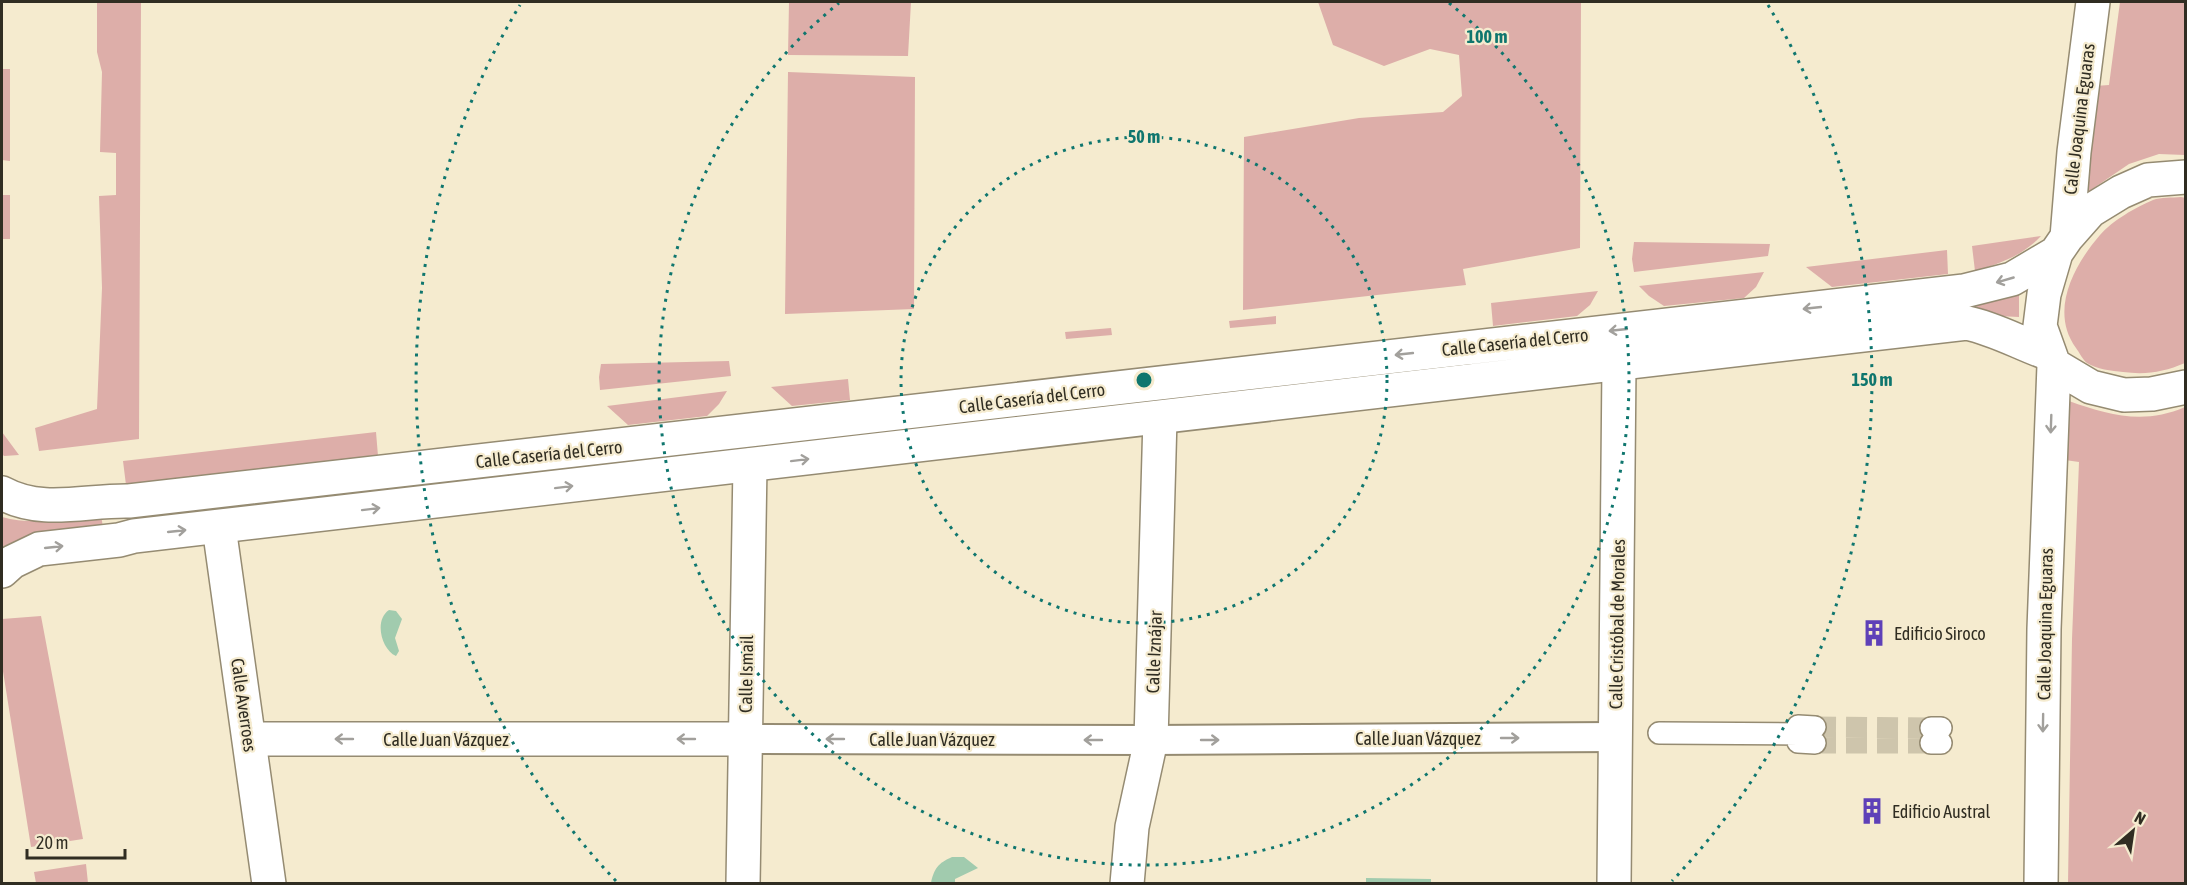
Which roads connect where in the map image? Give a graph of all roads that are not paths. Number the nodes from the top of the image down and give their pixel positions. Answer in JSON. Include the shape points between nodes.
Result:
{"nodes":[{"id":1,"x":2093,"y":2,"type":"edge"},
{"id":2,"x":2186,"y":177,"type":"edge"},
{"id":3,"x":2061,"y":245,"type":"junction"},
{"id":4,"x":2052,"y":359,"type":"junction"},
{"id":5,"x":1619,"y":365,"type":"junction"},
{"id":6,"x":2186,"y":387,"type":"edge"},
{"id":7,"x":1160,"y":418,"type":"junction"},
{"id":8,"x":750,"y":465,"type":"junction"},
{"id":9,"x":2,"y":493,"type":"edge"},
{"id":10,"x":219,"y":527,"type":"junction"},
{"id":11,"x":2,"y":571,"type":"edge"},
{"id":12,"x":1659,"y":733,"type":"dead end"},
{"id":13,"x":1809,"y":735,"type":"tunnel mouth"},
{"id":14,"x":1616,"y":736,"type":"junction"},
{"id":15,"x":249,"y":739,"type":"junction"},
{"id":16,"x":745,"y":739,"type":"junction"},
{"id":17,"x":1151,"y":740,"type":"junction"},
{"id":18,"x":269,"y":884,"type":"edge"},
{"id":19,"x":743,"y":884,"type":"edge"},
{"id":20,"x":1127,"y":884,"type":"edge"},
{"id":21,"x":1614,"y":884,"type":"edge"},
{"id":22,"x":2041,"y":884,"type":"edge"}],
"edges":[{"from":1,"to":3,"type":"main road","name":"Calle Joaquina Eguaras"},
{"from":2,"to":3,"type":"main road","via":[[2148,180],[2121,192],[2090,212]]},
{"from":3,"to":4,"type":"main road","via":[[2044,294],[2040,326]]},
{"from":3,"to":9,"type":"main road","name":"Calle Casería del Cerro","one_way":true,"via":[[2012,279],[1952,292],[129,501],[58,507]]},
{"from":4,"to":5,"type":"main road","name":"Calle Casería del Cerro","via":[[1989,327],[1966,323]]},
{"from":4,"to":6,"type":"main road","name":"Calle Casería del Cerro","via":[[2091,387],[2124,395]]},
{"from":4,"to":22,"type":"main road","name":"Calle Joaquina Eguaras","one_way":true},
{"from":5,"to":7,"type":"main road","name":"Calle Casería del Cerro"},
{"from":5,"to":14,"type":"main road","name":"Calle Cristóbal de Morales"},
{"from":8,"to":7,"type":"main road","name":"Calle Casería del Cerro","one_way":true},
{"from":7,"to":17,"type":"main road","name":"Calle Iznájar"},
{"from":10,"to":8,"type":"main road","name":"Calle Casería del Cerro","one_way":true},
{"from":8,"to":16,"type":"main road","name":"Calle Ismail"},
{"from":11,"to":10,"type":"main road","name":"Calle Casería del Cerro","one_way":true,"via":[[39,549]]},
{"from":10,"to":15,"type":"main road","name":"Calle Averroes"},
{"from":12,"to":13,"type":"street"},
{"from":17,"to":14,"type":"street","name":"Calle Juan Vázquez","one_way":true},
{"from":14,"to":21,"type":"main road","name":"Calle Cristóbal de Morales"},
{"from":16,"to":15,"type":"main road","name":"Calle Juan Vázquez","one_way":true},
{"from":15,"to":18,"type":"main road","name":"Calle Averroes"},
{"from":17,"to":16,"type":"street","name":"Calle Juan Vázquez","one_way":true},
{"from":16,"to":19,"type":"main road","name":"Calle Ismail"},
{"from":17,"to":20,"type":"main road","name":"Calle Iznájar","via":[[1132,827]]}]}
